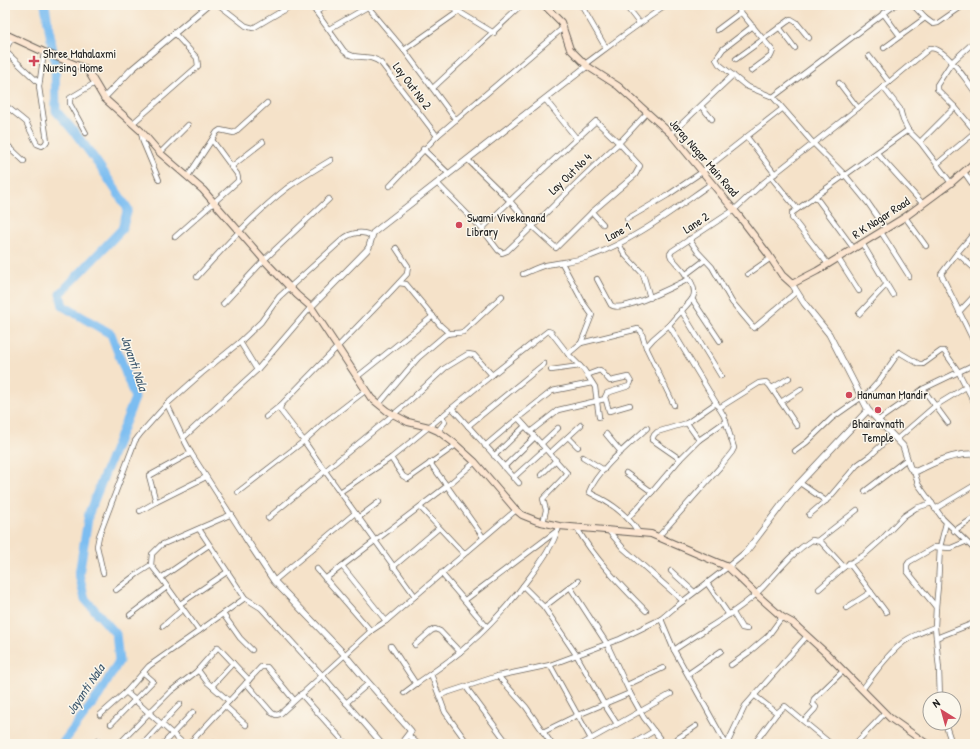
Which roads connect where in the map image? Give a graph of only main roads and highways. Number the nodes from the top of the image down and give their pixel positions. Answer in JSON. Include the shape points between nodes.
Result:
{"nodes":[{"id":1,"x":549,"y":6,"type":"edge"},
{"id":2,"x":5,"y":34,"type":"edge"},
{"id":3,"x":975,"y":162,"type":"edge"},
{"id":4,"x":792,"y":284,"type":"joint"},
{"id":5,"x":927,"y":744,"type":"edge"}],
"edges":[{"from":1,"to":4,"type":"main road","name":"Jarag Nagar Main Road","via":[[564,27],[570,49],[586,65],[618,86],[671,134],[734,210],[782,275]]},
{"from":2,"to":5,"type":"main road","via":[[88,71],[104,98],[214,201],[264,260],[311,307],[365,391],[387,411],[408,422],[438,431],[475,462],[522,514],[558,528],[590,528],[659,536],[728,567],[782,617],[808,636],[890,718]]},
{"from":3,"to":4,"type":"main road","name":"R K Nagar Road","via":[[905,217]]}]}
